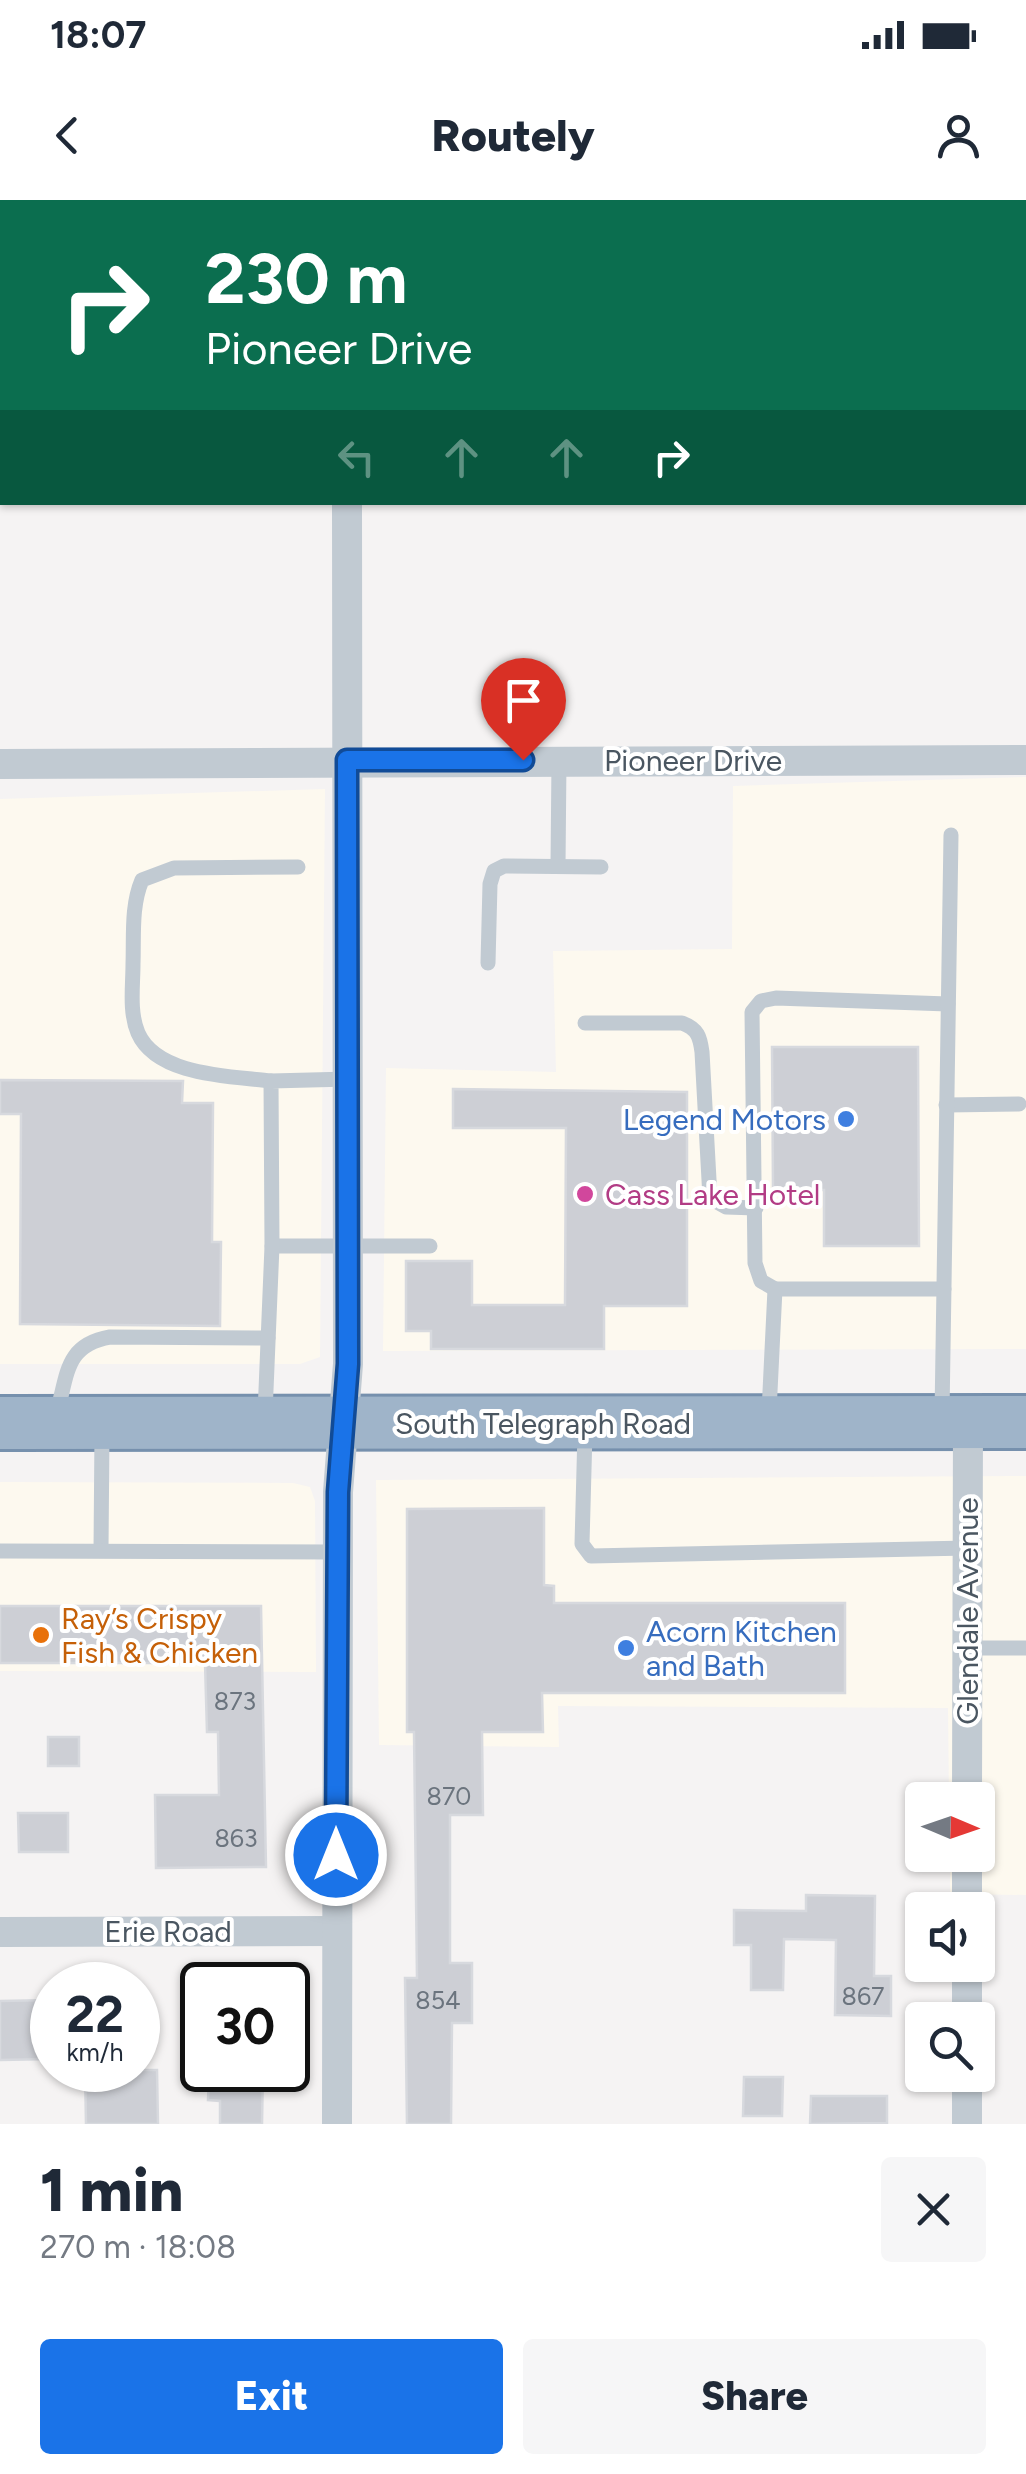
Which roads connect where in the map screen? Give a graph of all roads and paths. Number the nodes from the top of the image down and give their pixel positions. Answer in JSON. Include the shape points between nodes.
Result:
{"nodes":[{"id":1,"x":347,"y":505,"type":"edge"},
{"id":2,"x":347,"y":760,"type":"junction"},
{"id":3,"x":559,"y":760,"type":"junction"},
{"id":4,"x":1026,"y":760,"type":"edge"},
{"id":5,"x":0,"y":764,"type":"edge"},
{"id":6,"x":951,"y":835,"type":"dead end"},
{"id":7,"x":558,"y":866,"type":"junction"},
{"id":8,"x":298,"y":867,"type":"dead end"},
{"id":9,"x":601,"y":867,"type":"dead end"},
{"id":10,"x":488,"y":963,"type":"dead end"},
{"id":11,"x":948,"y":1004,"type":"junction"},
{"id":12,"x":585,"y":1022,"type":"dead end"},
{"id":13,"x":348,"y":1079,"type":"junction"},
{"id":14,"x":271,"y":1081,"type":"junction"},
{"id":15,"x":1019,"y":1104,"type":"dead end"},
{"id":16,"x":946,"y":1105,"type":"junction"},
{"id":17,"x":756,"y":1208,"type":"junction"},
{"id":18,"x":272,"y":1246,"type":"junction"},
{"id":19,"x":348,"y":1246,"type":"junction"},
{"id":20,"x":430,"y":1246,"type":"dead end"},
{"id":21,"x":944,"y":1289,"type":"junction"},
{"id":22,"x":776,"y":1290,"type":"junction"},
{"id":23,"x":268,"y":1338,"type":"junction"},
{"id":24,"x":1026,"y":1422,"type":"edge"},
{"id":25,"x":0,"y":1423,"type":"edge"},
{"id":26,"x":78,"y":1423,"type":"junction"},
{"id":27,"x":264,"y":1423,"type":"junction"},
{"id":28,"x":344,"y":1423,"type":"junction"},
{"id":29,"x":586,"y":1423,"type":"junction"},
{"id":30,"x":769,"y":1423,"type":"junction"},
{"id":31,"x":955,"y":1423,"type":"junction"},
{"id":32,"x":968,"y":1548,"type":"junction"},
{"id":33,"x":101,"y":1550,"type":"junction"},
{"id":34,"x":0,"y":1552,"type":"edge"},
{"id":35,"x":338,"y":1552,"type":"junction"},
{"id":36,"x":967,"y":1648,"type":"junction"},
{"id":37,"x":1026,"y":1648,"type":"edge"},
{"id":38,"x":967,"y":1782,"type":"edge"},
{"id":39,"x":336,"y":1931,"type":"junction"},
{"id":40,"x":0,"y":1932,"type":"edge"},
{"id":41,"x":967,"y":2092,"type":"edge"},
{"id":42,"x":337,"y":2124,"type":"edge"},
{"id":43,"x":967,"y":2124,"type":"edge"}],
"edges":[{"from":1,"to":2,"type":"street"},
{"from":2,"to":3,"type":"street","name":"Pioneer Drive"},
{"from":2,"to":5,"type":"street","name":"Pioneer Drive"},
{"from":2,"to":13,"type":"street"},
{"from":3,"to":4,"type":"street","name":"Pioneer Drive"},
{"from":3,"to":7,"type":"lane"},
{"from":6,"to":11,"type":"lane"},
{"from":7,"to":9,"type":"lane"},
{"from":7,"to":10,"type":"lane","via":[[494,871]]},
{"from":8,"to":14,"type":"lane","via":[[174,868],[142,880],[134,899],[132,1006],[146,1049],[211,1074]]},
{"from":11,"to":16,"type":"lane"},
{"from":11,"to":17,"type":"lane","via":[[761,1001],[752,1012]]},
{"from":12,"to":17,"type":"lane","via":[[693,1027],[702,1052],[710,1198],[726,1207]]},
{"from":13,"to":14,"type":"lane"},
{"from":13,"to":19,"type":"street"},
{"from":14,"to":18,"type":"lane"},
{"from":15,"to":16,"type":"lane"},
{"from":16,"to":21,"type":"lane"},
{"from":17,"to":22,"type":"lane","via":[[755,1263],[760,1281]]},
{"from":18,"to":19,"type":"lane"},
{"from":18,"to":23,"type":"lane"},
{"from":19,"to":20,"type":"lane"},
{"from":19,"to":28,"type":"street"},
{"from":21,"to":22,"type":"lane"},
{"from":21,"to":31,"type":"lane"},
{"from":22,"to":30,"type":"lane"},
{"from":23,"to":26,"type":"lane","via":[[88,1341],[74,1352]]},
{"from":23,"to":27,"type":"lane"},
{"from":24,"to":31,"type":"highway","name":"South Telegraph Road"},
{"from":25,"to":26,"type":"highway","name":"South Telegraph Road"},
{"from":26,"to":27,"type":"highway","name":"South Telegraph Road"},
{"from":26,"to":33,"type":"lane"},
{"from":27,"to":28,"type":"highway","name":"South Telegraph Road"},
{"from":28,"to":29,"type":"highway","name":"South Telegraph Road"},
{"from":28,"to":35,"type":"street"},
{"from":29,"to":30,"type":"highway","name":"South Telegraph Road"},
{"from":29,"to":32,"type":"lane","via":[[582,1544],[591,1556]]},
{"from":30,"to":31,"type":"highway","name":"South Telegraph Road"},
{"from":31,"to":32,"type":"street","name":"Glendale Avenue"},
{"from":32,"to":36,"type":"street","name":"Glendale Avenue"},
{"from":33,"to":34,"type":"lane"},
{"from":33,"to":35,"type":"lane"},
{"from":35,"to":39,"type":"street"},
{"from":36,"to":37,"type":"lane"},
{"from":36,"to":38,"type":"street","name":"Glendale Avenue"},
{"from":39,"to":40,"type":"street","name":"Erie Road"},
{"from":39,"to":42,"type":"street"},
{"from":41,"to":43,"type":"street"}]}
